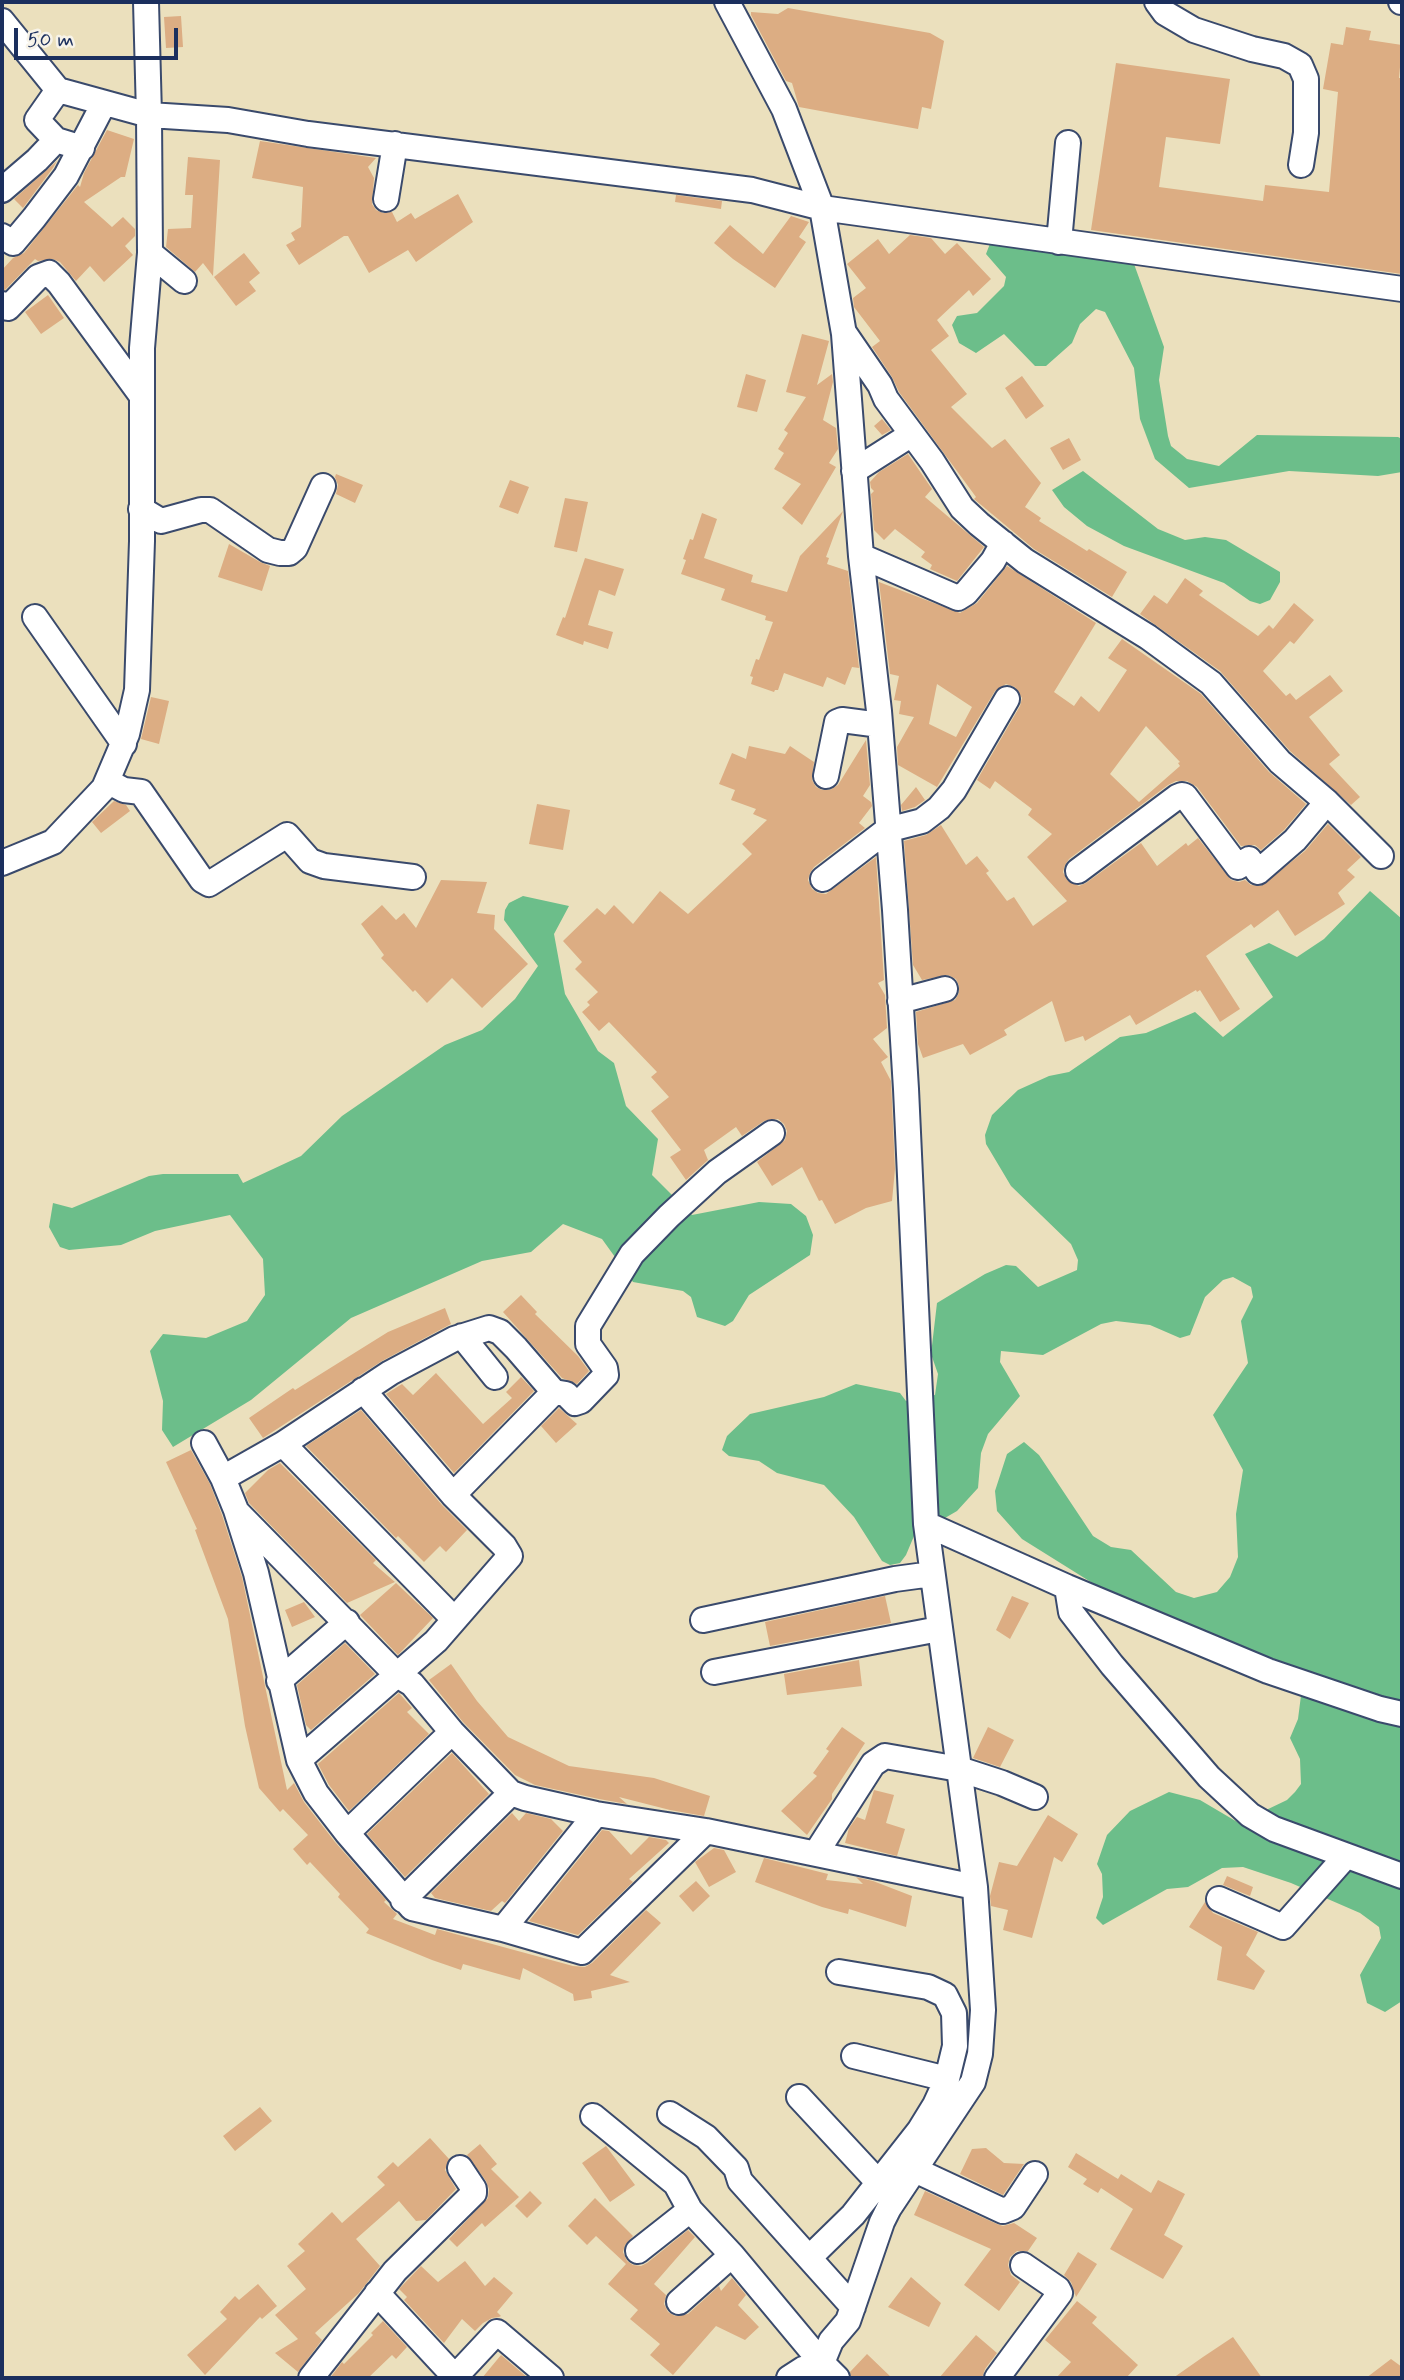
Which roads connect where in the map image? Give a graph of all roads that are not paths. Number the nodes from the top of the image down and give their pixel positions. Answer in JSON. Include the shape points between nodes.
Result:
{"nodes":[{"id":1,"x":146,"y":2,"type":"edge"},
{"id":2,"x":727,"y":2,"type":"edge"},
{"id":3,"x":1157,"y":2,"type":"edge"},
{"id":4,"x":2,"y":21,"type":"edge"},
{"id":5,"x":58,"y":90,"type":"junction"},
{"id":6,"x":104,"y":103,"type":"junction"},
{"id":7,"x":149,"y":115,"type":"junction"},
{"id":8,"x":56,"y":140,"type":"junction"},
{"id":9,"x":1068,"y":143,"type":"dead end"},
{"id":10,"x":395,"y":144,"type":"junction"},
{"id":11,"x":82,"y":148,"type":"junction"},
{"id":12,"x":1301,"y":165,"type":"dead end"},
{"id":13,"x":2,"y":190,"type":"edge"},
{"id":14,"x":386,"y":199,"type":"dead end"},
{"id":15,"x":822,"y":208,"type":"junction"},
{"id":16,"x":1059,"y":242,"type":"junction"},
{"id":17,"x":6,"y":246,"type":"edge"},
{"id":18,"x":150,"y":253,"type":"junction"},
{"id":19,"x":184,"y":282,"type":"dead end"},
{"id":20,"x":1402,"y":289,"type":"edge"},
{"id":21,"x":2,"y":304,"type":"edge"},
{"id":22,"x":844,"y":334,"type":"junction"},
{"id":23,"x":141,"y":395,"type":"junction"},
{"id":24,"x":912,"y":434,"type":"junction"},
{"id":25,"x":854,"y":471,"type":"junction"},
{"id":26,"x":323,"y":486,"type":"dead end"},
{"id":27,"x":141,"y":509,"type":"junction"},
{"id":28,"x":1003,"y":543,"type":"junction"},
{"id":29,"x":861,"y":556,"type":"junction"},
{"id":30,"x":35,"y":617,"type":"dead end"},
{"id":31,"x":1007,"y":699,"type":"dead end"},
{"id":32,"x":880,"y":725,"type":"junction"},
{"id":33,"x":124,"y":744,"type":"junction"},
{"id":34,"x":827,"y":776,"type":"dead end"},
{"id":35,"x":107,"y":781,"type":"junction"},
{"id":36,"x":1326,"y":802,"type":"junction"},
{"id":37,"x":887,"y":830,"type":"junction"},
{"id":38,"x":1381,"y":856,"type":"dead end"},
{"id":39,"x":2,"y":863,"type":"edge"},
{"id":40,"x":1078,"y":871,"type":"dead end"},
{"id":41,"x":413,"y":877,"type":"dead end"},
{"id":42,"x":823,"y":879,"type":"dead end"},
{"id":43,"x":945,"y":989,"type":"dead end"},
{"id":44,"x":900,"y":1000,"type":"junction"},
{"id":45,"x":772,"y":1132,"type":"dead end"},
{"id":46,"x":462,"y":1336,"type":"junction"},
{"id":47,"x":495,"y":1377,"type":"dead end"},
{"id":48,"x":363,"y":1390,"type":"junction"},
{"id":49,"x":554,"y":1392,"type":"junction"},
{"id":50,"x":204,"y":1443,"type":"dead end"},
{"id":51,"x":283,"y":1444,"type":"junction"},
{"id":52,"x":223,"y":1478,"type":"junction"},
{"id":53,"x":453,"y":1495,"type":"junction"},
{"id":54,"x":236,"y":1510,"type":"junction"},
{"id":55,"x":926,"y":1524,"type":"junction"},
{"id":56,"x":932,"y":1574,"type":"junction"},
{"id":57,"x":1067,"y":1587,"type":"junction"},
{"id":58,"x":454,"y":1619,"type":"junction"},
{"id":59,"x":703,"y":1620,"type":"dead end"},
{"id":60,"x":347,"y":1622,"type":"junction"},
{"id":61,"x":939,"y":1629,"type":"junction"},
{"id":62,"x":714,"y":1672,"type":"dead end"},
{"id":63,"x":397,"y":1675,"type":"junction"},
{"id":64,"x":279,"y":1681,"type":"junction"},
{"id":65,"x":1402,"y":1714,"type":"edge"},
{"id":66,"x":452,"y":1732,"type":"junction"},
{"id":67,"x":299,"y":1760,"type":"junction"},
{"id":68,"x":959,"y":1769,"type":"junction"},
{"id":69,"x":511,"y":1793,"type":"junction"},
{"id":70,"x":1035,"y":1797,"type":"dead end"},
{"id":71,"x":596,"y":1814,"type":"junction"},
{"id":72,"x":706,"y":1831,"type":"junction"},
{"id":73,"x":347,"y":1833,"type":"junction"},
{"id":74,"x":816,"y":1853,"type":"junction"},
{"id":75,"x":1346,"y":1856,"type":"junction"},
{"id":76,"x":1402,"y":1876,"type":"edge"},
{"id":77,"x":975,"y":1887,"type":"junction"},
{"id":78,"x":1219,"y":1899,"type":"dead end"},
{"id":79,"x":403,"y":1900,"type":"junction"},
{"id":80,"x":503,"y":1929,"type":"junction"},
{"id":81,"x":839,"y":1972,"type":"dead end"},
{"id":82,"x":854,"y":2056,"type":"dead end"},
{"id":83,"x":947,"y":2079,"type":"junction"},
{"id":84,"x":799,"y":2097,"type":"dead end"},
{"id":85,"x":670,"y":2115,"type":"dead end"},
{"id":86,"x":593,"y":2116,"type":"dead end"},
{"id":87,"x":460,"y":2168,"type":"dead end"},
{"id":88,"x":915,"y":2170,"type":"junction"},
{"id":89,"x":1035,"y":2174,"type":"dead end"},
{"id":90,"x":878,"y":2182,"type":"junction"},
{"id":91,"x":690,"y":2210,"type":"junction"},
{"id":92,"x":638,"y":2251,"type":"dead end"},
{"id":93,"x":733,"y":2255,"type":"junction"},
{"id":94,"x":810,"y":2257,"type":"junction"},
{"id":95,"x":1023,"y":2265,"type":"dead end"},
{"id":96,"x":377,"y":2293,"type":"junction"},
{"id":97,"x":680,"y":2302,"type":"dead end"},
{"id":98,"x":853,"y":2307,"type":"junction"},
{"id":99,"x":830,"y":2371,"type":"edge"},
{"id":100,"x":311,"y":2378,"type":"edge"},
{"id":101,"x":455,"y":2378,"type":"edge"},
{"id":102,"x":551,"y":2378,"type":"edge"},
{"id":103,"x":789,"y":2378,"type":"edge"},
{"id":104,"x":997,"y":2378,"type":"edge"}],
"edges":[{"from":1,"to":7,"type":"street"},
{"from":2,"to":15,"type":"street","via":[[784,109]]},
{"from":3,"to":12,"type":"street","via":[[1165,13],[1194,30],[1284,56],[1300,65],[1306,79]]},
{"from":4,"to":5,"type":"street"},
{"from":5,"to":6,"type":"street"},
{"from":5,"to":8,"type":"street","via":[[37,118]]},
{"from":6,"to":7,"type":"street"},
{"from":6,"to":11,"type":"street"},
{"from":7,"to":10,"type":"street","via":[[228,120]]},
{"from":7,"to":18,"type":"street"},
{"from":8,"to":11,"type":"street"},
{"from":8,"to":13,"type":"street"},
{"from":9,"to":16,"type":"street"},
{"from":10,"to":14,"type":"street"},
{"from":10,"to":15,"type":"street","via":[[752,190]]},
{"from":11,"to":17,"type":"street","via":[[66,176]]},
{"from":15,"to":16,"type":"street"},
{"from":15,"to":22,"type":"street"},
{"from":16,"to":20,"type":"street"},
{"from":18,"to":19,"type":"street"},
{"from":18,"to":23,"type":"street"},
{"from":21,"to":23,"type":"street","via":[[8,308],[38,277],[49,274]]},
{"from":22,"to":24,"type":"street"},
{"from":22,"to":25,"type":"street"},
{"from":23,"to":27,"type":"street"},
{"from":24,"to":25,"type":"street"},
{"from":24,"to":28,"type":"street","via":[[962,508]]},
{"from":25,"to":29,"type":"street"},
{"from":26,"to":27,"type":"street","via":[[289,553],[268,550],[210,510],[161,521]]},
{"from":27,"to":33,"type":"street","via":[[137,690]]},
{"from":28,"to":29,"type":"street","via":[[980,577],[958,598]]},
{"from":28,"to":36,"type":"street","via":[[1148,636],[1211,683],[1280,762]]},
{"from":29,"to":32,"type":"street"},
{"from":30,"to":33,"type":"street"},
{"from":31,"to":37,"type":"street","via":[[939,808],[922,821]]},
{"from":32,"to":34,"type":"street","via":[[837,722]]},
{"from":32,"to":37,"type":"street"},
{"from":33,"to":35,"type":"street"},
{"from":35,"to":39,"type":"street","via":[[54,842]]},
{"from":35,"to":41,"type":"street","via":[[141,792],[209,884],[287,835],[310,861],[324,866]]},
{"from":36,"to":38,"type":"street"},
{"from":36,"to":40,"type":"street","via":[[1295,840],[1258,872],[1249,859],[1238,867],[1182,795]]},
{"from":37,"to":42,"type":"street"},
{"from":37,"to":44,"type":"street"},
{"from":43,"to":44,"type":"street"},
{"from":44,"to":55,"type":"street"},
{"from":45,"to":49,"type":"street","via":[[717,1172],[632,1254],[588,1326],[588,1344],[606,1368],[606,1375],[575,1403],[566,1394]]},
{"from":46,"to":47,"type":"street"},
{"from":46,"to":48,"type":"street"},
{"from":46,"to":49,"type":"street","via":[[489,1328],[500,1332]]},
{"from":48,"to":51,"type":"street"},
{"from":48,"to":53,"type":"street"},
{"from":49,"to":53,"type":"street"},
{"from":50,"to":52,"type":"street"},
{"from":51,"to":52,"type":"street"},
{"from":51,"to":58,"type":"street"},
{"from":52,"to":54,"type":"street"},
{"from":53,"to":58,"type":"street","via":[[510,1554]]},
{"from":54,"to":60,"type":"street"},
{"from":54,"to":64,"type":"street","via":[[256,1573]]},
{"from":55,"to":56,"type":"street"},
{"from":55,"to":57,"type":"street"},
{"from":56,"to":59,"type":"street"},
{"from":56,"to":61,"type":"street"},
{"from":57,"to":65,"type":"street","via":[[1269,1671]]},
{"from":57,"to":75,"type":"street","via":[[1071,1612],[1209,1777],[1250,1815],[1274,1829]]},
{"from":58,"to":63,"type":"street"},
{"from":60,"to":63,"type":"street"},
{"from":60,"to":64,"type":"street"},
{"from":61,"to":62,"type":"street"},
{"from":61,"to":68,"type":"street"},
{"from":63,"to":66,"type":"street","via":[[412,1684]]},
{"from":63,"to":67,"type":"street"},
{"from":64,"to":67,"type":"street"},
{"from":66,"to":69,"type":"street"},
{"from":66,"to":73,"type":"street"},
{"from":67,"to":73,"type":"street","via":[[313,1789]]},
{"from":68,"to":70,"type":"street"},
{"from":68,"to":74,"type":"street","via":[[885,1756],[877,1759]]},
{"from":68,"to":77,"type":"street"},
{"from":69,"to":71,"type":"street"},
{"from":69,"to":79,"type":"street"},
{"from":71,"to":72,"type":"street"},
{"from":71,"to":80,"type":"street"},
{"from":72,"to":74,"type":"street"},
{"from":72,"to":80,"type":"street","via":[[582,1951]]},
{"from":73,"to":79,"type":"street"},
{"from":74,"to":77,"type":"street"},
{"from":75,"to":76,"type":"street"},
{"from":75,"to":78,"type":"street","via":[[1283,1927]]},
{"from":77,"to":88,"type":"street","via":[[983,2010],[978,2071]]},
{"from":79,"to":80,"type":"street","via":[[415,1909]]},
{"from":81,"to":83,"type":"street","via":[[928,1987],[945,1995],[954,2013],[956,2046]]},
{"from":82,"to":83,"type":"street"},
{"from":83,"to":90,"type":"street","via":[[919,2131]]},
{"from":84,"to":90,"type":"street"},
{"from":85,"to":94,"type":"street","via":[[706,2137]]},
{"from":86,"to":91,"type":"street","via":[[676,2184]]},
{"from":87,"to":96,"type":"street","via":[[474,2193]]},
{"from":88,"to":89,"type":"street","via":[[1003,2211],[1013,2207]]},
{"from":88,"to":98,"type":"street","via":[[882,2222]]},
{"from":90,"to":94,"type":"street","via":[[853,2215]]},
{"from":91,"to":92,"type":"street"},
{"from":91,"to":93,"type":"street"},
{"from":93,"to":97,"type":"street"},
{"from":93,"to":99,"type":"street"},
{"from":94,"to":98,"type":"street"},
{"from":95,"to":104,"type":"street","via":[[1060,2293]]},
{"from":96,"to":100,"type":"street"},
{"from":96,"to":101,"type":"street"},
{"from":98,"to":99,"type":"street","via":[[831,2341]]},
{"from":99,"to":103,"type":"street","via":[[803,2369]]},
{"from":101,"to":102,"type":"street","via":[[497,2332]]}]}
